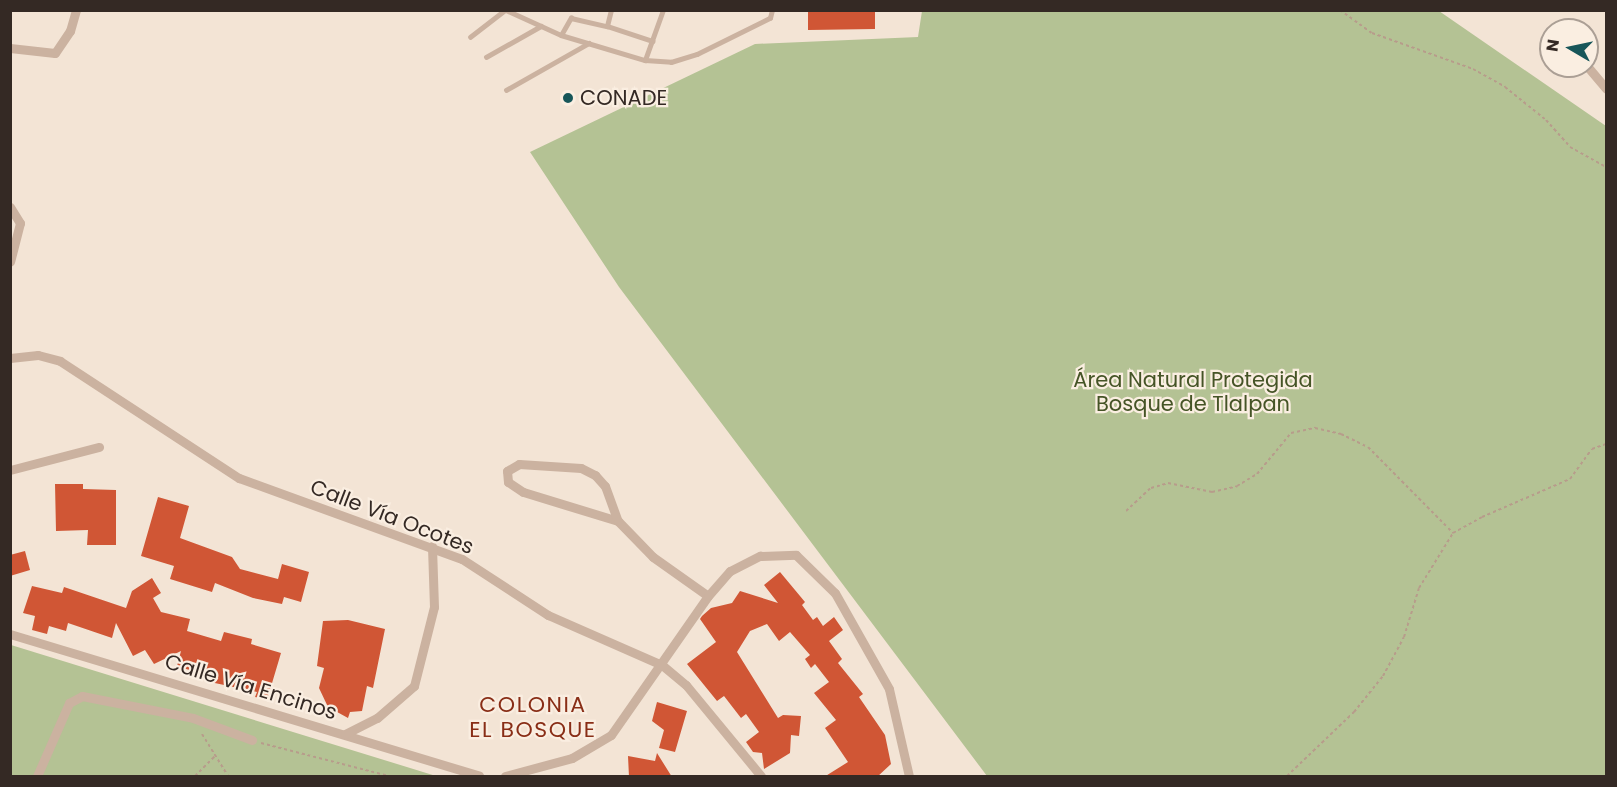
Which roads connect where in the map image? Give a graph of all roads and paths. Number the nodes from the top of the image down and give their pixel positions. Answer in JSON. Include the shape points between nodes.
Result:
{"nodes":[{"id":1,"x":76,"y":10,"type":"edge"},
{"id":2,"x":505,"y":10,"type":"edge"},
{"id":3,"x":611,"y":10,"type":"edge"},
{"id":4,"x":663,"y":10,"type":"edge"},
{"id":5,"x":772,"y":10,"type":"edge"},
{"id":6,"x":1341,"y":10,"type":"edge"},
{"id":7,"x":541,"y":26,"type":"junction"},
{"id":8,"x":607,"y":26,"type":"junction"},
{"id":9,"x":561,"y":35,"type":"junction"},
{"id":10,"x":470,"y":37,"type":"dead end"},
{"id":11,"x":653,"y":41,"type":"junction"},
{"id":12,"x":589,"y":43,"type":"junction"},
{"id":13,"x":10,"y":48,"type":"edge"},
{"id":14,"x":486,"y":57,"type":"dead end"},
{"id":15,"x":645,"y":60,"type":"junction"},
{"id":16,"x":506,"y":90,"type":"dead end"},
{"id":17,"x":1606,"y":167,"type":"edge"},
{"id":18,"x":10,"y":207,"type":"edge"},
{"id":19,"x":10,"y":262,"type":"edge"},
{"id":20,"x":10,"y":358,"type":"edge"},
{"id":21,"x":1606,"y":444,"type":"edge"},
{"id":22,"x":99,"y":447,"type":"dead end"},
{"id":23,"x":10,"y":470,"type":"edge"},
{"id":24,"x":1126,"y":511,"type":"dead end"},
{"id":25,"x":618,"y":521,"type":"junction"},
{"id":26,"x":1453,"y":533,"type":"junction"},
{"id":27,"x":432,"y":546,"type":"junction"},
{"id":28,"x":708,"y":596,"type":"junction"},
{"id":29,"x":10,"y":634,"type":"edge"},
{"id":30,"x":662,"y":665,"type":"junction"},
{"id":31,"x":193,"y":718,"type":"junction"},
{"id":32,"x":345,"y":734,"type":"junction"},
{"id":33,"x":252,"y":741,"type":"joint"},
{"id":34,"x":215,"y":756,"type":"junction"},
{"id":35,"x":548,"y":766,"type":"junction"},
{"id":36,"x":37,"y":777,"type":"edge"},
{"id":37,"x":195,"y":777,"type":"edge"},
{"id":38,"x":228,"y":777,"type":"edge"},
{"id":39,"x":389,"y":777,"type":"edge"},
{"id":40,"x":479,"y":777,"type":"edge"},
{"id":41,"x":505,"y":777,"type":"edge"},
{"id":42,"x":545,"y":777,"type":"edge"},
{"id":43,"x":761,"y":777,"type":"edge"},
{"id":44,"x":909,"y":777,"type":"edge"},
{"id":45,"x":1287,"y":777,"type":"edge"}],
"edges":[{"from":1,"to":13,"type":"street","via":[[70,31],[55,53]]},
{"from":2,"to":7,"type":"lane"},
{"from":2,"to":10,"type":"lane"},
{"from":3,"to":8,"type":"lane"},
{"from":4,"to":11,"type":"lane"},
{"from":5,"to":15,"type":"lane","via":[[770,18],[697,54],[671,62]]},
{"from":6,"to":17,"type":"path","via":[[1372,33],[1473,69],[1505,87],[1546,120],[1570,147]]},
{"from":7,"to":9,"type":"lane"},
{"from":7,"to":14,"type":"lane"},
{"from":8,"to":9,"type":"lane","via":[[570,18]]},
{"from":8,"to":11,"type":"lane"},
{"from":9,"to":12,"type":"lane"},
{"from":11,"to":15,"type":"lane"},
{"from":12,"to":15,"type":"lane"},
{"from":12,"to":16,"type":"lane"},
{"from":18,"to":19,"type":"street","via":[[20,223]]},
{"from":20,"to":27,"type":"street","name":"Calle Vía Ocotes","via":[[38,355],[60,361],[239,478]]},
{"from":21,"to":26,"type":"path","via":[[1592,449],[1570,479]]},
{"from":22,"to":23,"type":"street"},
{"from":24,"to":26,"type":"path","via":[[1151,488],[1168,483],[1212,492],[1237,486],[1257,474],[1291,433],[1315,428],[1341,434],[1368,447]]},
{"from":25,"to":25,"type":"street","via":[[605,486],[581,468],[519,464],[507,471],[508,482],[523,492]]},
{"from":25,"to":28,"type":"street","via":[[653,557]]},
{"from":26,"to":45,"type":"path","via":[[1419,588],[1404,637],[1383,676],[1354,712]]},
{"from":27,"to":30,"type":"street","name":"Calle Vía Ocotes","via":[[462,559],[548,615]]},
{"from":27,"to":32,"type":"street","via":[[434,607],[414,686],[377,718]]},
{"from":28,"to":30,"type":"street"},
{"from":28,"to":44,"type":"street","via":[[730,571],[760,556],[796,555],[835,593],[888,689]]},
{"from":29,"to":32,"type":"street","name":"Calle Vía Encinos"},
{"from":30,"to":35,"type":"street","via":[[611,735]]},
{"from":30,"to":43,"type":"street","name":"Calle Vía Ocotes","via":[[686,685]]},
{"from":31,"to":33,"type":"street"},
{"from":31,"to":34,"type":"path"},
{"from":31,"to":36,"type":"street","via":[[82,696],[69,703]]},
{"from":32,"to":40,"type":"street","name":"Calle Vía Encinos"},
{"from":33,"to":39,"type":"path"},
{"from":34,"to":37,"type":"path"},
{"from":34,"to":38,"type":"path"},
{"from":35,"to":41,"type":"street"},
{"from":35,"to":42,"type":"street"}]}
